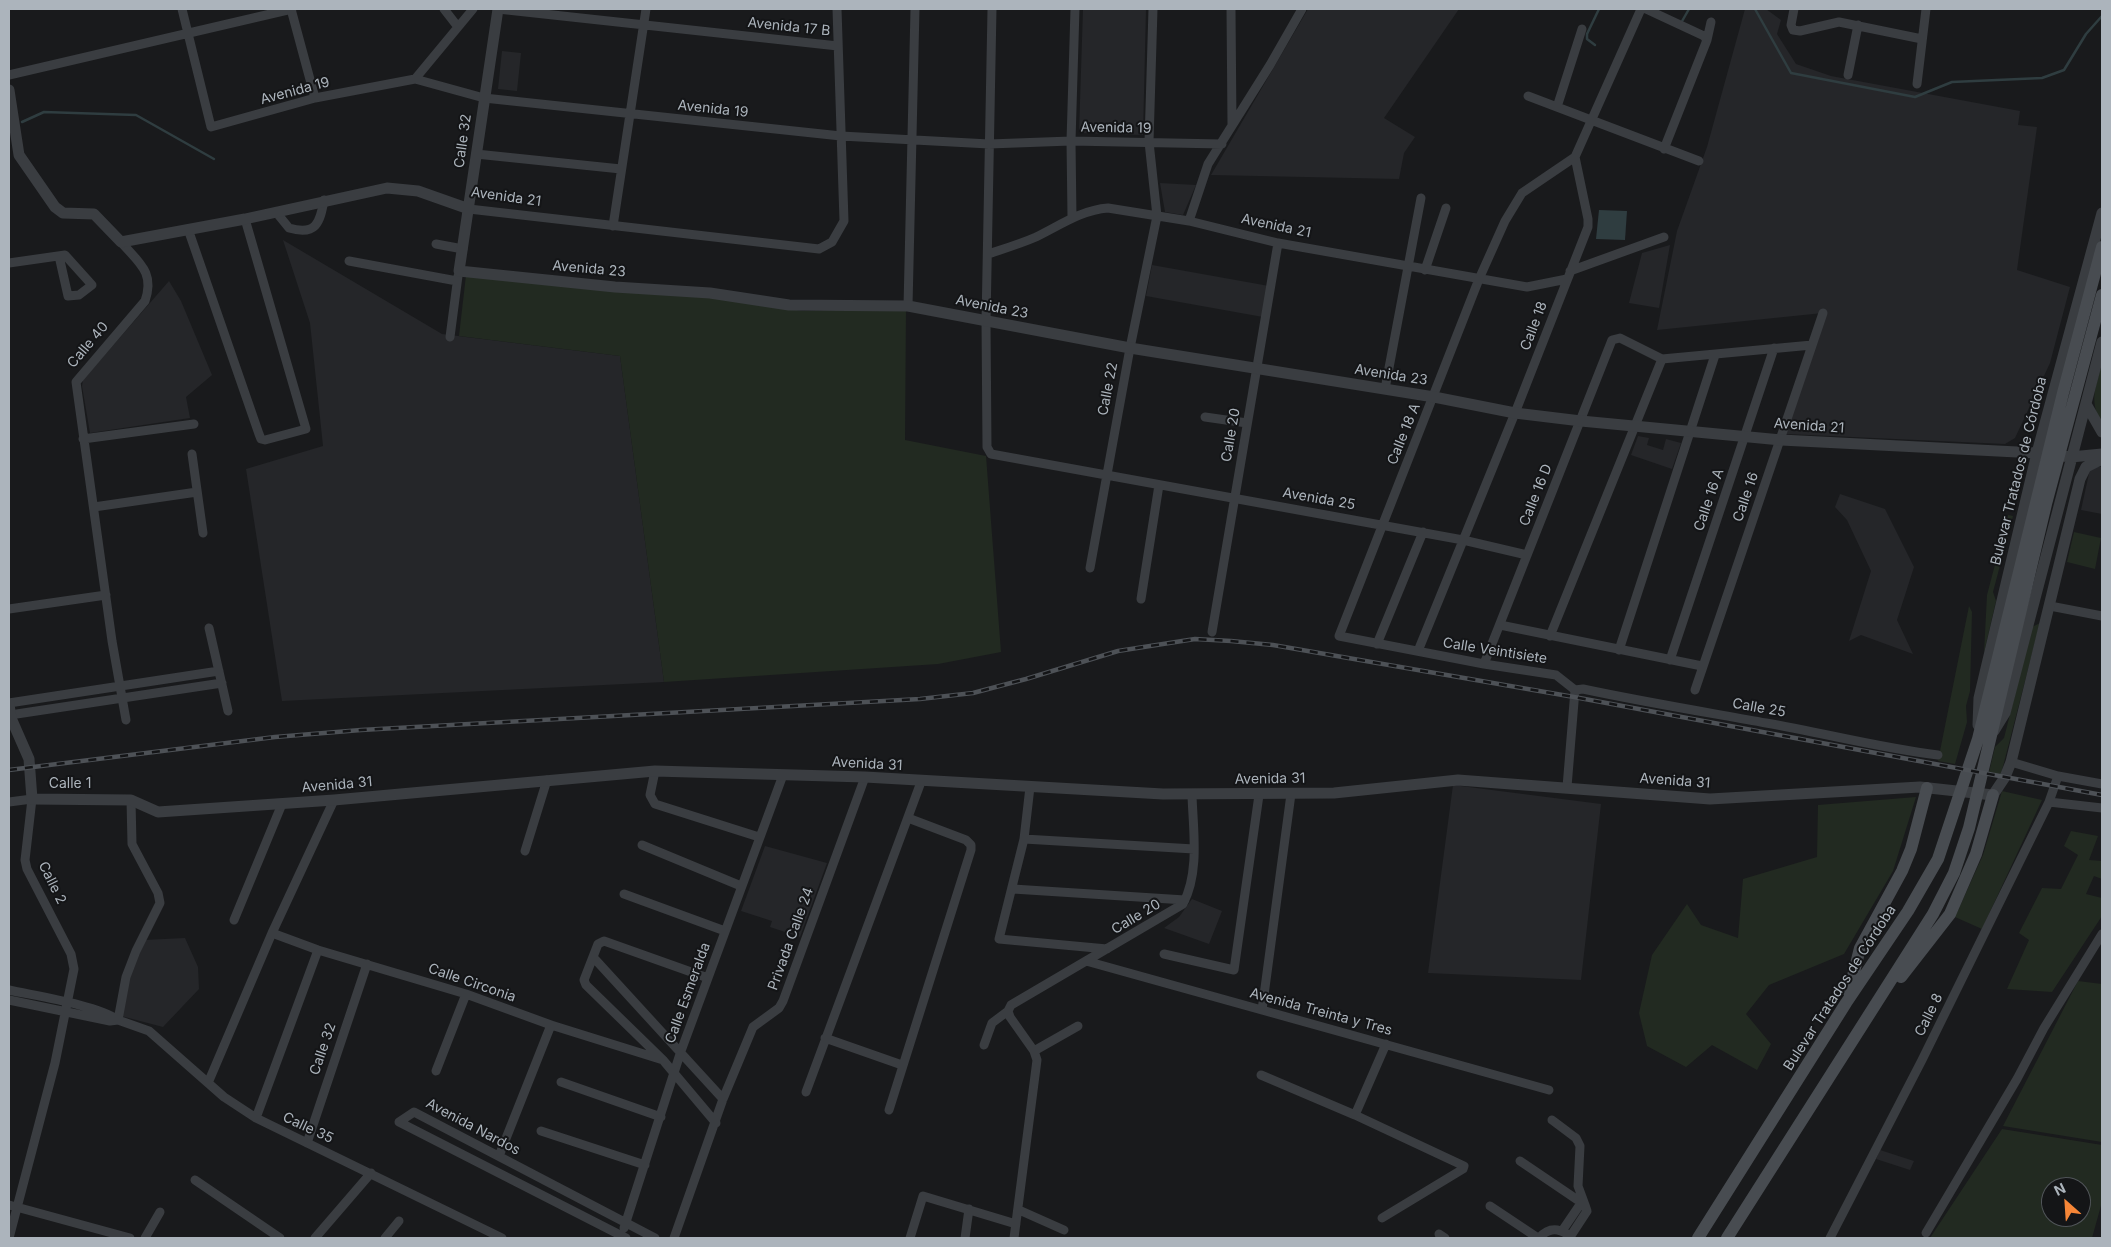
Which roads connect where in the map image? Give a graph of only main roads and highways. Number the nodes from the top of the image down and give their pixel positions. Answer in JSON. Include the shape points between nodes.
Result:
{"nodes":[{"id":1,"x":2102,"y":247,"type":"edge"},
{"id":2,"x":2102,"y":295,"type":"edge"},
{"id":3,"x":2069,"y":394,"type":"junction"},
{"id":4,"x":1983,"y":740,"type":"junction"},
{"id":5,"x":1927,"y":788,"type":"road end"},
{"id":6,"x":1989,"y":795,"type":"road end"},
{"id":7,"x":1880,"y":1001,"type":"junction"},
{"id":8,"x":1846,"y":1002,"type":"junction"},
{"id":9,"x":1698,"y":1238,"type":"edge"},
{"id":10,"x":1727,"y":1238,"type":"edge"}],
"edges":[{"from":1,"to":3,"type":"main road","name":"Bulevar Tratados de Córdoba"},
{"from":2,"to":3,"type":"main road","name":"Bulevar Tratados de Córdoba"},
{"from":3,"to":4,"type":"main road","name":"Bulevar Tratados de Córdoba"},
{"from":4,"to":7,"type":"main road","name":"Bulevar Tratados de Córdoba","via":[[1969,828],[1954,873],[1934,914]]},
{"from":4,"to":8,"type":"main road","name":"Bulevar Tratados de Córdoba","via":[[1938,859],[1908,911]]},
{"from":5,"to":8,"type":"main road","via":[[1911,849],[1860,948]]},
{"from":6,"to":7,"type":"main road","via":[[1976,854],[1950,914],[1916,961]]},
{"from":7,"to":10,"type":"main road","name":"Bulevar Tratados de Córdoba"},
{"from":8,"to":9,"type":"main road","name":"Bulevar Tratados de Córdoba"}]}
